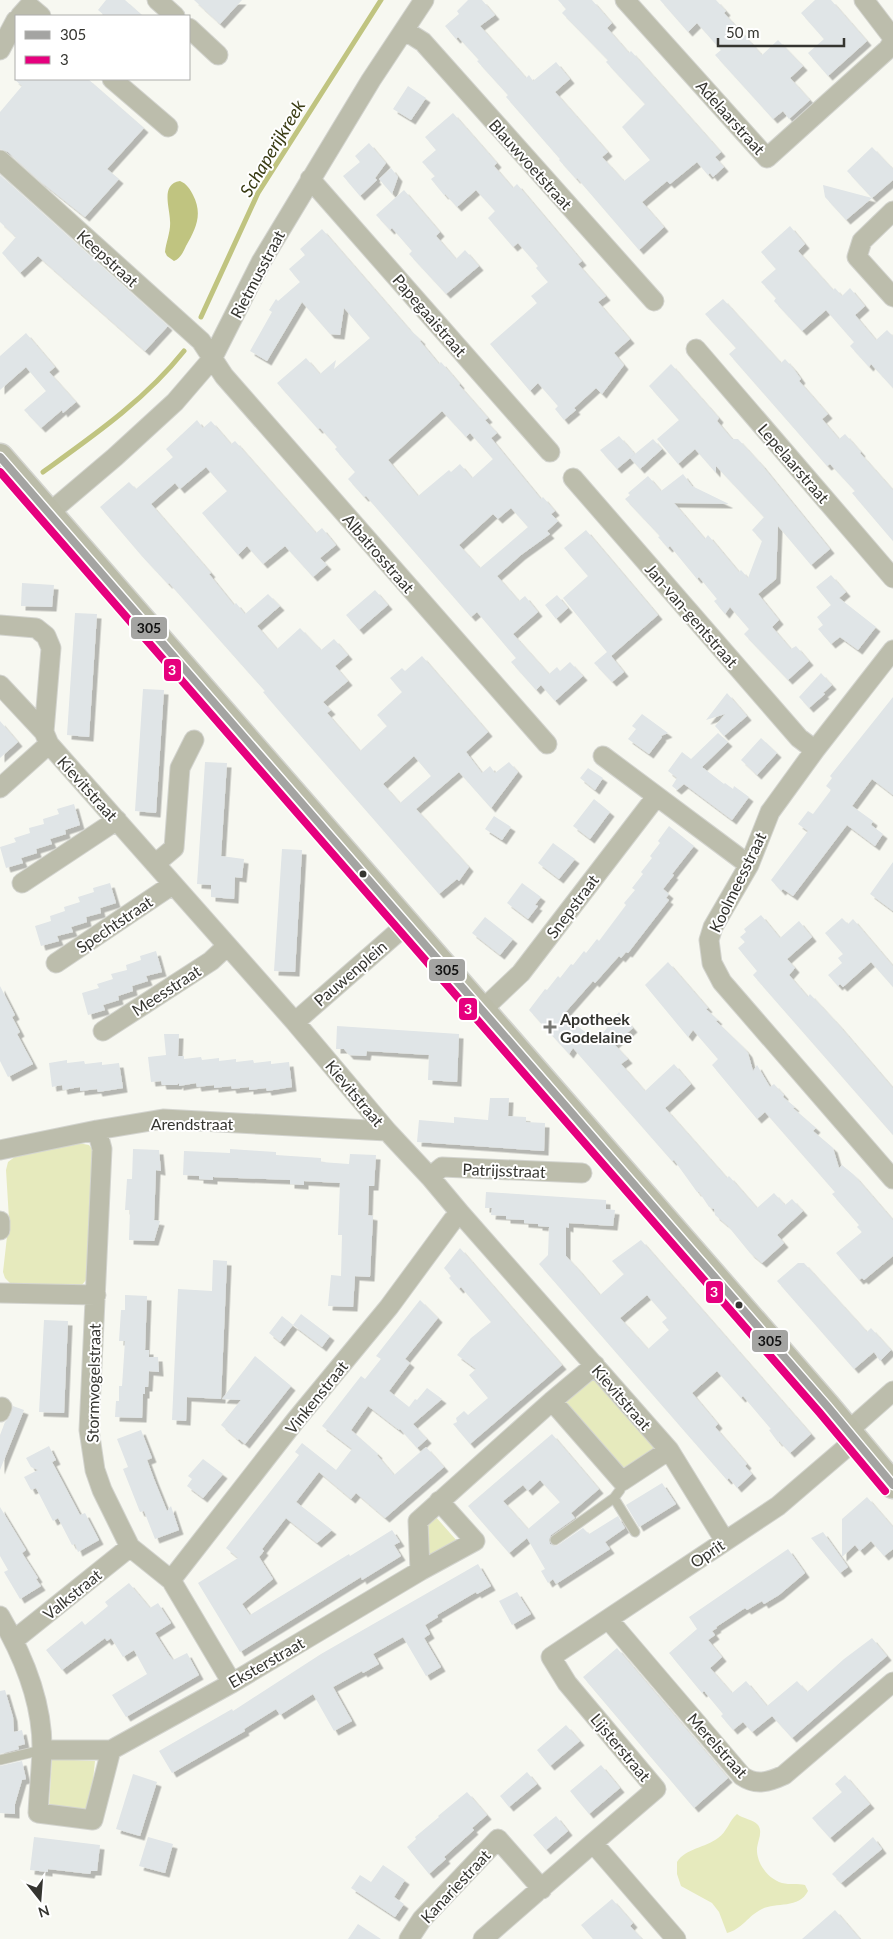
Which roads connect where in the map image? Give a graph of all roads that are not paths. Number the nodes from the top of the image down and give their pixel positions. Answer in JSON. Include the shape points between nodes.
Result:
{"nodes":[{"id":1,"x":157,"y":0,"type":"edge"},
{"id":2,"x":424,"y":0,"type":"edge"},
{"id":3,"x":625,"y":0,"type":"edge"},
{"id":4,"x":864,"y":0,"type":"edge"},
{"id":5,"x":21,"y":15,"type":"edge"},
{"id":6,"x":40,"y":15,"type":"edge"},
{"id":7,"x":174,"y":15,"type":"edge"},
{"id":8,"x":15,"y":22,"type":"edge"},
{"id":9,"x":190,"y":29,"type":"edge"},
{"id":10,"x":404,"y":30,"type":"junction"},
{"id":11,"x":893,"y":39,"type":"edge"},
{"id":12,"x":0,"y":50,"type":"edge"},
{"id":13,"x":218,"y":55,"type":"dead end"},
{"id":14,"x":113,"y":80,"type":"edge"},
{"id":15,"x":168,"y":127,"type":"dead end"},
{"id":16,"x":0,"y":160,"type":"edge"},
{"id":17,"x":310,"y":179,"type":"junction"},
{"id":18,"x":893,"y":211,"type":"edge"},
{"id":19,"x":893,"y":297,"type":"edge"},
{"id":20,"x":654,"y":302,"type":"dead end"},
{"id":21,"x":696,"y":349,"type":"dead end"},
{"id":22,"x":212,"y":360,"type":"junction"},
{"id":23,"x":550,"y":452,"type":"dead end"},
{"id":24,"x":0,"y":457,"type":"edge"},
{"id":25,"x":573,"y":478,"type":"dead end"},
{"id":26,"x":49,"y":513,"type":"junction"},
{"id":27,"x":893,"y":578,"type":"edge"},
{"id":28,"x":0,"y":625,"type":"edge"},
{"id":29,"x":893,"y":650,"type":"edge"},
{"id":30,"x":0,"y":685,"type":"edge"},
{"id":31,"x":46,"y":738,"type":"junction"},
{"id":32,"x":194,"y":740,"type":"dead end"},
{"id":33,"x":547,"y":744,"type":"dead end"},
{"id":34,"x":815,"y":750,"type":"junction"},
{"id":35,"x":603,"y":756,"type":"dead end"},
{"id":36,"x":0,"y":788,"type":"edge"},
{"id":37,"x":656,"y":796,"type":"junction"},
{"id":38,"x":117,"y":820,"type":"junction"},
{"id":39,"x":155,"y":864,"type":"junction"},
{"id":40,"x":750,"y":865,"type":"junction"},
{"id":41,"x":22,"y":883,"type":"dead end"},
{"id":42,"x":172,"y":885,"type":"junction"},
{"id":43,"x":407,"y":924,"type":"junction"},
{"id":44,"x":226,"y":946,"type":"junction"},
{"id":45,"x":56,"y":963,"type":"dead end"},
{"id":46,"x":482,"y":1010,"type":"junction"},
{"id":47,"x":295,"y":1022,"type":"junction"},
{"id":48,"x":103,"y":1031,"type":"dead end"},
{"id":49,"x":97,"y":1130,"type":"junction"},
{"id":50,"x":387,"y":1131,"type":"junction"},
{"id":51,"x":0,"y":1150,"type":"edge"},
{"id":52,"x":582,"y":1173,"type":"dead end"},
{"id":53,"x":430,"y":1177,"type":"junction"},
{"id":54,"x":893,"y":1179,"type":"edge"},
{"id":55,"x":460,"y":1214,"type":"junction"},
{"id":56,"x":0,"y":1221,"type":"edge"},
{"id":57,"x":0,"y":1230,"type":"edge"},
{"id":58,"x":0,"y":1293,"type":"edge"},
{"id":59,"x":96,"y":1295,"type":"junction"},
{"id":60,"x":595,"y":1365,"type":"junction"},
{"id":61,"x":893,"y":1391,"type":"edge"},
{"id":62,"x":552,"y":1401,"type":"junction"},
{"id":63,"x":851,"y":1436,"type":"junction"},
{"id":64,"x":669,"y":1450,"type":"junction"},
{"id":65,"x":893,"y":1485,"type":"edge"},
{"id":66,"x":618,"y":1489,"type":"junction"},
{"id":67,"x":439,"y":1501,"type":"junction"},
{"id":68,"x":635,"y":1532,"type":"dead end"},
{"id":69,"x":555,"y":1540,"type":"dead end"},
{"id":70,"x":725,"y":1541,"type":"junction"},
{"id":71,"x":130,"y":1547,"type":"junction"},
{"id":72,"x":420,"y":1571,"type":"junction"},
{"id":73,"x":171,"y":1580,"type":"junction"},
{"id":74,"x":0,"y":1616,"type":"edge"},
{"id":75,"x":608,"y":1619,"type":"junction"},
{"id":76,"x":14,"y":1640,"type":"junction"},
{"id":77,"x":552,"y":1657,"type":"joint"},
{"id":78,"x":893,"y":1682,"type":"edge"},
{"id":79,"x":232,"y":1683,"type":"junction"},
{"id":80,"x":42,"y":1750,"type":"junction"},
{"id":81,"x":111,"y":1750,"type":"junction"},
{"id":82,"x":0,"y":1760,"type":"edge"},
{"id":83,"x":593,"y":1843,"type":"junction"},
{"id":84,"x":542,"y":1889,"type":"junction"},
{"id":85,"x":409,"y":1939,"type":"edge"},
{"id":86,"x":482,"y":1939,"type":"edge"},
{"id":87,"x":676,"y":1939,"type":"edge"}],
"edges":[{"from":1,"to":7,"type":"street"},
{"from":2,"to":10,"type":"street","name":"Rietmusstraat"},
{"from":3,"to":11,"type":"street","name":"Adelaarstraat","via":[[767,158],[888,49]]},
{"from":4,"to":11,"type":"street"},
{"from":5,"to":6,"type":"street","via":[[29,6]]},
{"from":8,"to":12,"type":"street"},
{"from":9,"to":13,"type":"street"},
{"from":10,"to":17,"type":"street","name":"Rietmusstraat"},
{"from":10,"to":20,"type":"street","name":"Blauwvoetstraat","via":[[423,42]]},
{"from":14,"to":15,"type":"street"},
{"from":16,"to":22,"type":"street","name":"Keepstraat","via":[[201,341]]},
{"from":17,"to":22,"type":"street","name":"Rietmusstraat","via":[[261,262]]},
{"from":17,"to":23,"type":"street","name":"Papegaaistraat"},
{"from":18,"to":19,"type":"street","via":[[862,241],[857,257]]},
{"from":21,"to":27,"type":"street","name":"Lepelaarstraat"},
{"from":22,"to":26,"type":"street","name":"Rietmusstraat","via":[[175,402]]},
{"from":22,"to":33,"type":"street","name":"Albatrosstraat"},
{"from":24,"to":26,"type":"main road"},
{"from":25,"to":34,"type":"street","name":"Jan-van-gentstraat","via":[[799,738]]},
{"from":26,"to":43,"type":"main road"},
{"from":28,"to":31,"type":"street","via":[[36,628],[46,636],[51,648]]},
{"from":29,"to":34,"type":"street","name":"Koolmeesstraat"},
{"from":30,"to":31,"type":"street","name":"Kievitstraat"},
{"from":31,"to":36,"type":"street"},
{"from":31,"to":38,"type":"street","name":"Kievitstraat"},
{"from":32,"to":39,"type":"street","via":[[180,768],[174,848]]},
{"from":34,"to":40,"type":"street","name":"Koolmeesstraat","via":[[770,812]]},
{"from":35,"to":37,"type":"street"},
{"from":37,"to":40,"type":"street"},
{"from":37,"to":46,"type":"street","name":"Snepstraat","via":[[522,973]]},
{"from":38,"to":39,"type":"street","name":"Kievitstraat"},
{"from":38,"to":41,"type":"street"},
{"from":39,"to":42,"type":"street","name":"Kievitstraat"},
{"from":40,"to":54,"type":"street","name":"Koolmeesstraat","via":[[713,927],[709,940],[712,963],[722,982]]},
{"from":42,"to":44,"type":"street","name":"Kievitstraat"},
{"from":42,"to":45,"type":"street","name":"Spechtstraat"},
{"from":43,"to":46,"type":"main road"},
{"from":43,"to":47,"type":"street","name":"Pauwenplein"},
{"from":44,"to":47,"type":"street","name":"Kievitstraat"},
{"from":44,"to":48,"type":"street","name":"Meesstraat","via":[[211,961]]},
{"from":46,"to":63,"type":"main road"},
{"from":47,"to":50,"type":"street","name":"Kievitstraat"},
{"from":49,"to":50,"type":"street","name":"Arendstraat","via":[[163,1119]]},
{"from":49,"to":51,"type":"street","name":"Arendstraat"},
{"from":49,"to":59,"type":"street","name":"Stormvogelstraat","via":[[102,1149]]},
{"from":50,"to":53,"type":"street","name":"Kievitstraat"},
{"from":52,"to":53,"type":"street","name":"Patrijsstraat","via":[[442,1167]]},
{"from":53,"to":55,"type":"street","name":"Kievitstraat"},
{"from":55,"to":60,"type":"street","name":"Kievitstraat"},
{"from":55,"to":73,"type":"street","name":"Vinkenstraat"},
{"from":56,"to":57,"type":"street"},
{"from":58,"to":59,"type":"street"},
{"from":59,"to":71,"type":"street","name":"Stormvogelstraat","via":[[89,1409],[91,1449],[102,1490]]},
{"from":60,"to":62,"type":"street"},
{"from":60,"to":64,"type":"street","name":"Kievitstraat"},
{"from":61,"to":63,"type":"street","name":"Oprit"},
{"from":62,"to":66,"type":"street"},
{"from":62,"to":67,"type":"street"},
{"from":63,"to":65,"type":"main road"},
{"from":63,"to":70,"type":"street","name":"Oprit","via":[[778,1506]]},
{"from":64,"to":66,"type":"street"},
{"from":64,"to":70,"type":"street","name":"Kievitstraat"},
{"from":66,"to":68,"type":"lane"},
{"from":66,"to":69,"type":"lane"},
{"from":67,"to":72,"type":"street","via":[[418,1521]]},
{"from":67,"to":72,"type":"street","name":"Eksterstraat","via":[[475,1541]]},
{"from":70,"to":75,"type":"street","name":"Oprit"},
{"from":71,"to":73,"type":"street","name":"Stormvogelstraat"},
{"from":71,"to":76,"type":"street","name":"Valkstraat"},
{"from":72,"to":79,"type":"street","name":"Eksterstraat"},
{"from":73,"to":79,"type":"street","name":"Stormvogelstraat"},
{"from":74,"to":76,"type":"street"},
{"from":75,"to":77,"type":"street","name":"Oprit"},
{"from":75,"to":78,"type":"street","name":"Merelstraat","via":[[742,1776],[756,1783],[784,1775]]},
{"from":76,"to":80,"type":"street","via":[[28,1671]]},
{"from":77,"to":83,"type":"street","name":"Lijsterstraat","via":[[567,1683],[656,1789]]},
{"from":79,"to":81,"type":"street","name":"Eksterstraat"},
{"from":80,"to":81,"type":"street","name":"Eksterstraat"},
{"from":80,"to":81,"type":"street","via":[[38,1813],[93,1820]]},
{"from":80,"to":82,"type":"lane"},
{"from":83,"to":84,"type":"street"},
{"from":83,"to":87,"type":"street"},
{"from":84,"to":85,"type":"street","name":"Kanariestraat","via":[[498,1839],[422,1919]]},
{"from":84,"to":86,"type":"street"}]}
